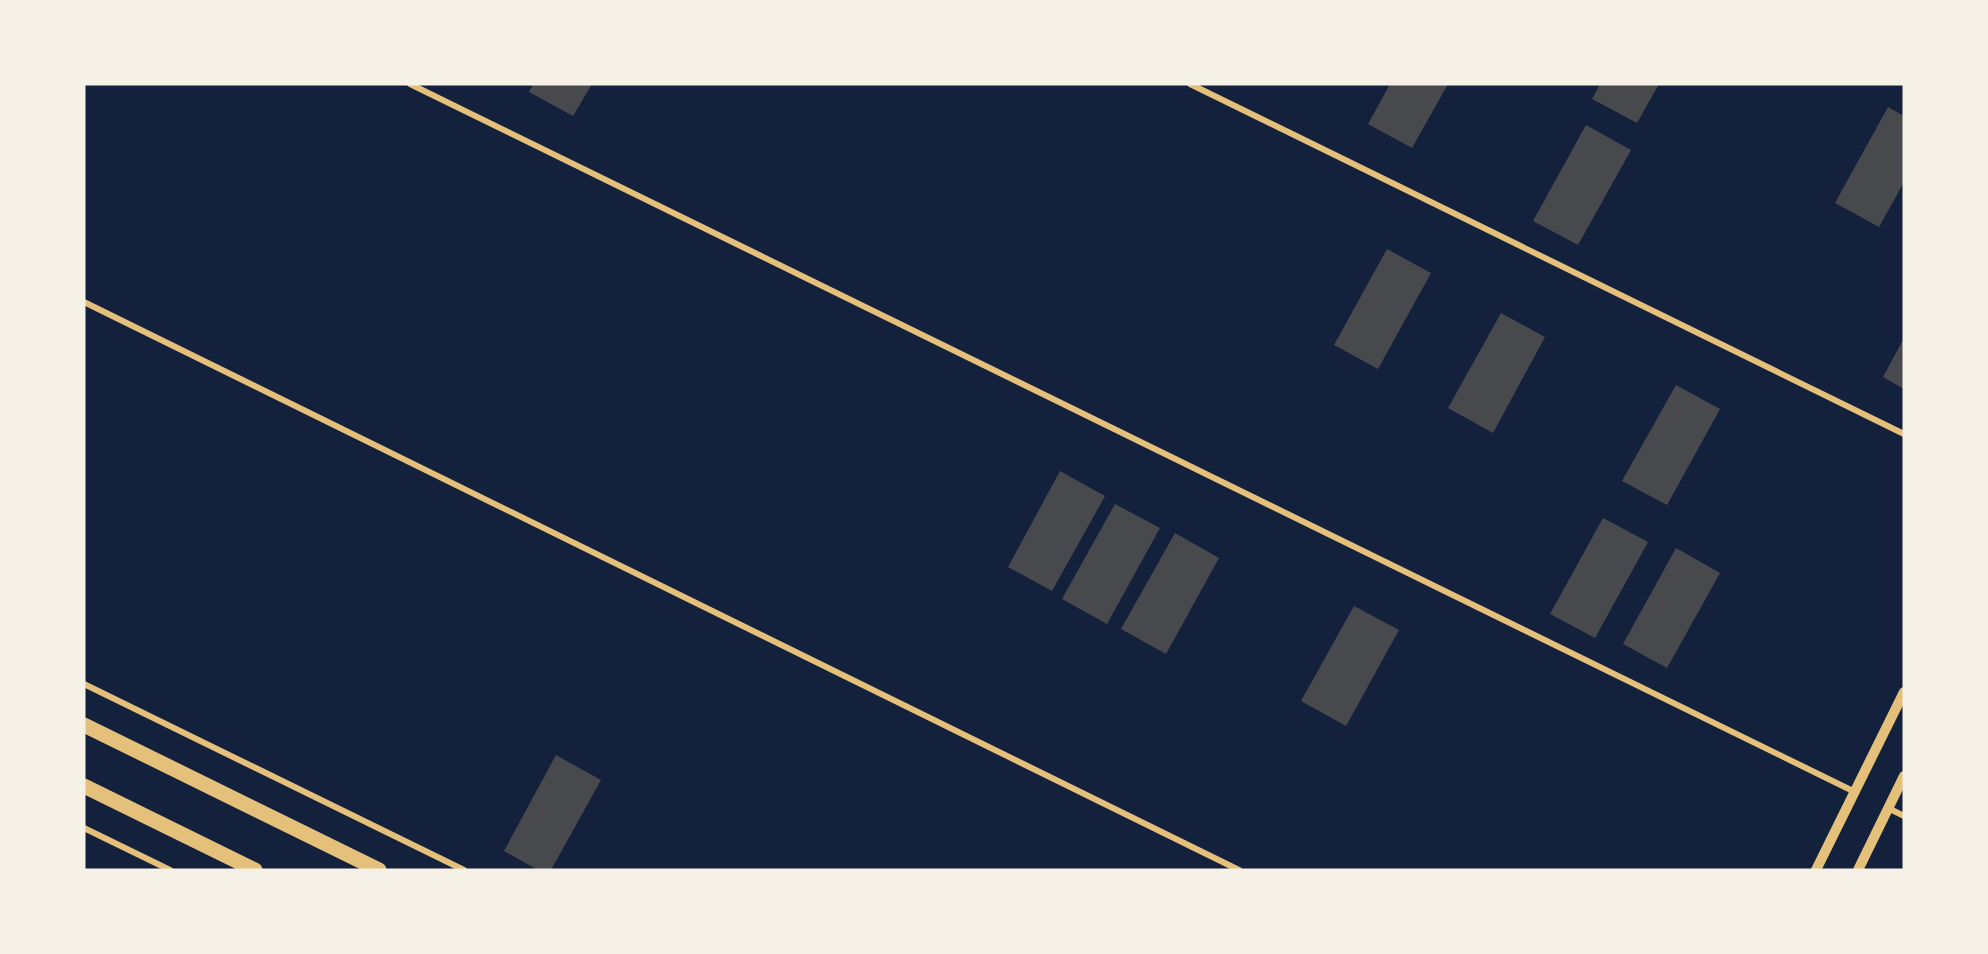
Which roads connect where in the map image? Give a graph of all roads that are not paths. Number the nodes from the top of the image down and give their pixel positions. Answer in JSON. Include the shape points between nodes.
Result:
{"nodes":[{"id":1,"x":410,"y":84,"type":"edge"},
{"id":2,"x":1190,"y":84,"type":"edge"},
{"id":3,"x":84,"y":302,"type":"edge"},
{"id":4,"x":1904,"y":434,"type":"edge"},
{"id":5,"x":84,"y":684,"type":"edge"},
{"id":6,"x":1904,"y":692,"type":"edge"},
{"id":7,"x":84,"y":725,"type":"edge"},
{"id":8,"x":1904,"y":776,"type":"edge"},
{"id":9,"x":84,"y":786,"type":"edge"},
{"id":10,"x":1855,"y":792,"type":"junction"},
{"id":11,"x":1888,"y":808,"type":"junction"},
{"id":12,"x":1904,"y":816,"type":"edge"},
{"id":13,"x":84,"y":828,"type":"edge"},
{"id":14,"x":170,"y":870,"type":"edge"},
{"id":15,"x":255,"y":870,"type":"edge"},
{"id":16,"x":379,"y":870,"type":"edge"},
{"id":17,"x":464,"y":870,"type":"edge"},
{"id":18,"x":1239,"y":870,"type":"edge"},
{"id":19,"x":1816,"y":870,"type":"edge"},
{"id":20,"x":1858,"y":870,"type":"edge"}],
"edges":[{"from":1,"to":10,"type":"street"},
{"from":2,"to":4,"type":"street"},
{"from":3,"to":18,"type":"street"},
{"from":5,"to":17,"type":"street"},
{"from":6,"to":10,"type":"street"},
{"from":7,"to":16,"type":"main road"},
{"from":8,"to":11,"type":"street"},
{"from":9,"to":15,"type":"main road"},
{"from":10,"to":19,"type":"street"},
{"from":11,"to":12,"type":"street"},
{"from":11,"to":20,"type":"street"},
{"from":13,"to":14,"type":"street"}]}
